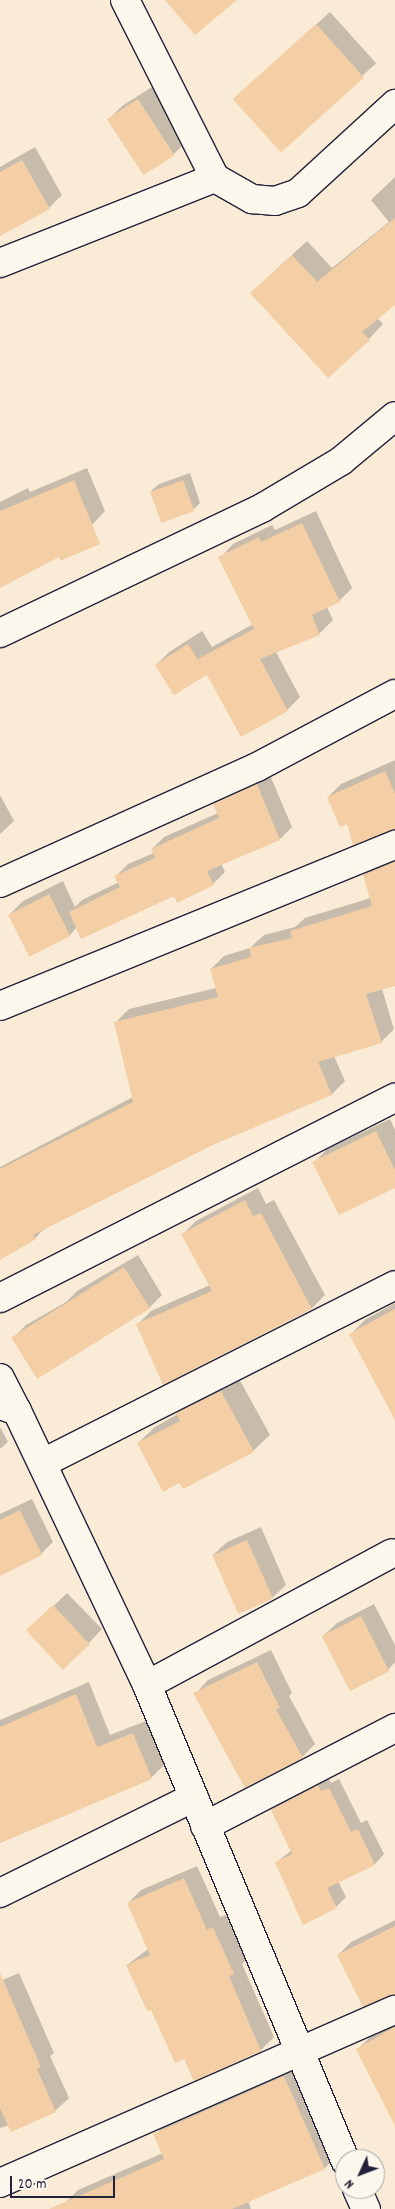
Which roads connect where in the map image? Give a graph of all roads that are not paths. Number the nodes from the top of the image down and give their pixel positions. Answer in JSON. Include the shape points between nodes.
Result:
{"nodes":[{"id":1,"x":125,"y":0,"type":"edge"},
{"id":2,"x":395,"y":104,"type":"edge"},
{"id":3,"x":215,"y":178,"type":"junction"},
{"id":4,"x":0,"y":263,"type":"edge"},
{"id":5,"x":395,"y":416,"type":"edge"},
{"id":6,"x":0,"y":633,"type":"edge"},
{"id":7,"x":395,"y":694,"type":"edge"},
{"id":8,"x":395,"y":845,"type":"edge"},
{"id":9,"x":0,"y":882,"type":"edge"},
{"id":10,"x":0,"y":1006,"type":"edge"},
{"id":11,"x":395,"y":1098,"type":"edge"},
{"id":12,"x":395,"y":1285,"type":"edge"},
{"id":13,"x":0,"y":1298,"type":"edge"},
{"id":14,"x":0,"y":1378,"type":"edge"},
{"id":15,"x":8,"y":1408,"type":"edge"},
{"id":16,"x":43,"y":1463,"type":"junction"},
{"id":17,"x":394,"y":1554,"type":"edge"},
{"id":18,"x":148,"y":1685,"type":"junction"},
{"id":19,"x":395,"y":1728,"type":"edge"},
{"id":20,"x":194,"y":1797,"type":"junction"},
{"id":21,"x":205,"y":1826,"type":"junction"},
{"id":22,"x":0,"y":1893,"type":"edge"},
{"id":23,"x":395,"y":2010,"type":"edge"},
{"id":24,"x":300,"y":2052,"type":"junction"},
{"id":25,"x":340,"y":2149,"type":"edge"},
{"id":26,"x":0,"y":2183,"type":"edge"}],
"edges":[{"from":1,"to":3,"type":"street"},
{"from":2,"to":3,"type":"street","via":[[298,192],[275,201],[252,199]]},
{"from":3,"to":4,"type":"street"},
{"from":5,"to":6,"type":"street","via":[[342,462],[262,508]]},
{"from":7,"to":9,"type":"street","via":[[257,767]]},
{"from":8,"to":10,"type":"street"},
{"from":11,"to":13,"type":"street"},
{"from":12,"to":16,"type":"street"},
{"from":14,"to":15,"type":"street"},
{"from":15,"to":16,"type":"street"},
{"from":16,"to":18,"type":"street"},
{"from":17,"to":18,"type":"street"},
{"from":18,"to":20,"type":"street"},
{"from":19,"to":21,"type":"street"},
{"from":20,"to":21,"type":"street"},
{"from":20,"to":22,"type":"street"},
{"from":21,"to":24,"type":"street"},
{"from":23,"to":24,"type":"street"},
{"from":24,"to":25,"type":"street"},
{"from":24,"to":26,"type":"street"}]}
